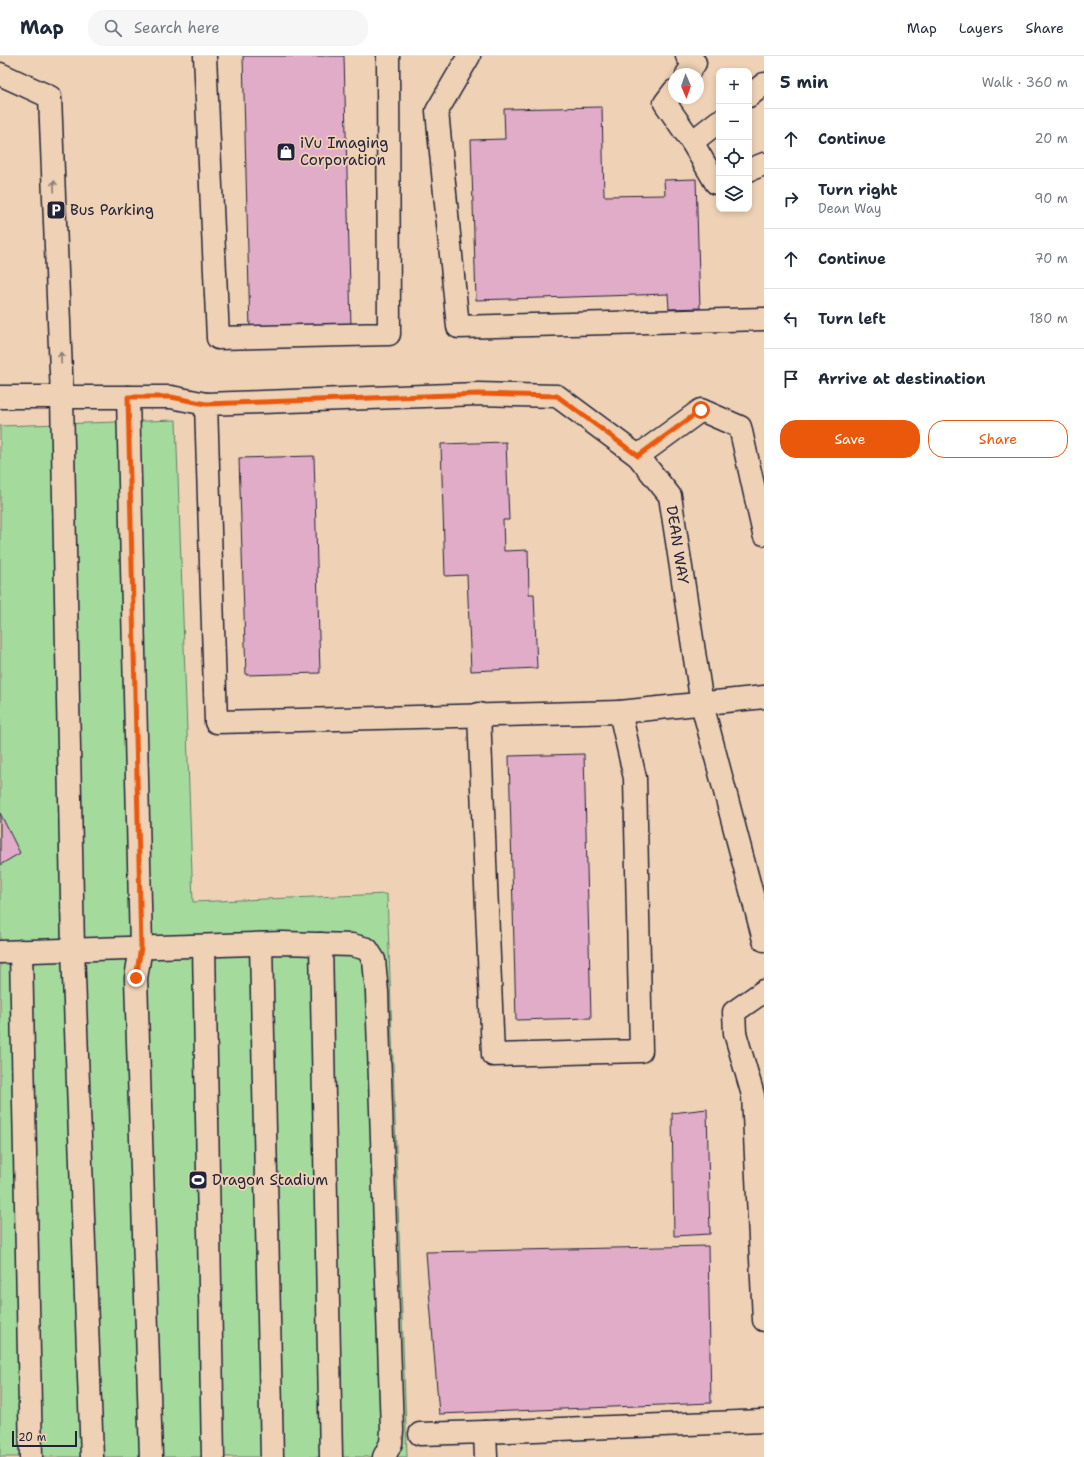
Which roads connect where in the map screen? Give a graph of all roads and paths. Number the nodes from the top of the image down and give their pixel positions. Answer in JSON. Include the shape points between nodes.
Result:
{"nodes":[{"id":1,"x":205,"y":56,"type":"edge"},
{"id":2,"x":388,"y":56,"type":"edge"},
{"id":3,"x":469,"y":56,"type":"edge"},
{"id":4,"x":687,"y":56,"type":"edge"},
{"id":5,"x":691,"y":68,"type":"edge"},
{"id":6,"x":0,"y":74,"type":"edge"},
{"id":7,"x":764,"y":84,"type":"edge"},
{"id":8,"x":752,"y":94,"type":"edge"},
{"id":9,"x":668,"y":99,"type":"edge"},
{"id":10,"x":716,"y":123,"type":"edge"},
{"id":11,"x":692,"y":142,"type":"junction"},
{"id":12,"x":764,"y":164,"type":"edge"},
{"id":13,"x":752,"y":169,"type":"edge"},
{"id":14,"x":716,"y":183,"type":"edge"},
{"id":15,"x":764,"y":319,"type":"edge"},
{"id":16,"x":62,"y":396,"type":"junction"},
{"id":17,"x":0,"y":397,"type":"edge"},
{"id":18,"x":128,"y":397,"type":"junction"},
{"id":19,"x":206,"y":404,"type":"junction"},
{"id":20,"x":638,"y":456,"type":"junction"},
{"id":21,"x":764,"y":534,"type":"edge"},
{"id":22,"x":764,"y":697,"type":"edge"},
{"id":23,"x":702,"y":704,"type":"junction"},
{"id":24,"x":620,"y":712,"type":"junction"},
{"id":25,"x":479,"y":714,"type":"junction"},
{"id":26,"x":764,"y":940,"type":"edge"},
{"id":27,"x":261,"y":944,"type":"junction"},
{"id":28,"x":321,"y":944,"type":"junction"},
{"id":29,"x":204,"y":946,"type":"junction"},
{"id":30,"x":141,"y":947,"type":"junction"},
{"id":31,"x":73,"y":950,"type":"junction"},
{"id":32,"x":21,"y":951,"type":"junction"},
{"id":33,"x":0,"y":952,"type":"edge"},
{"id":34,"x":764,"y":991,"type":"edge"},
{"id":35,"x":764,"y":1320,"type":"edge"},
{"id":36,"x":764,"y":1421,"type":"edge"},
{"id":37,"x":485,"y":1432,"type":"junction"},
{"id":38,"x":420,"y":1434,"type":"dead end"},
{"id":39,"x":30,"y":1457,"type":"edge"},
{"id":40,"x":92,"y":1457,"type":"edge"},
{"id":41,"x":151,"y":1457,"type":"edge"},
{"id":42,"x":213,"y":1457,"type":"edge"},
{"id":43,"x":272,"y":1457,"type":"edge"},
{"id":44,"x":331,"y":1457,"type":"edge"},
{"id":45,"x":384,"y":1457,"type":"edge"},
{"id":46,"x":486,"y":1457,"type":"edge"}],
"edges":[{"from":1,"to":2,"type":"lane","via":[[218,338],[389,334]]},
{"from":3,"to":15,"type":"lane","via":[[437,111],[458,327]]},
{"from":4,"to":5,"type":"lane","via":[[695,63]]},
{"from":16,"to":6,"type":"lane","one_way":true,"via":[[50,97]]},
{"from":7,"to":8,"type":"lane"},
{"from":9,"to":11,"type":"lane","via":[[665,103]]},
{"from":10,"to":11,"type":"lane"},
{"from":11,"to":14,"type":"lane"},
{"from":12,"to":13,"type":"lane"},
{"from":16,"to":17,"type":"lane","name":"DEAN WAY"},
{"from":16,"to":18,"type":"lane","name":"DEAN WAY"},
{"from":16,"to":31,"type":"lane"},
{"from":18,"to":19,"type":"lane","name":"DEAN WAY","via":[[171,397]]},
{"from":18,"to":30,"type":"lane"},
{"from":19,"to":20,"type":"lane","name":"DEAN WAY","via":[[478,394],[557,396]]},
{"from":19,"to":25,"type":"lane","via":[[216,722]]},
{"from":20,"to":21,"type":"lane","via":[[701,410],[740,427]]},
{"from":20,"to":23,"type":"lane","name":"DEAN WAY","via":[[670,496]]},
{"from":22,"to":23,"type":"lane"},
{"from":23,"to":24,"type":"lane"},
{"from":23,"to":26,"type":"lane","name":"DEAN WAY"},
{"from":24,"to":25,"type":"lane"},
{"from":24,"to":25,"type":"lane","via":[[635,778],[641,1051],[493,1055]]},
{"from":27,"to":28,"type":"lane"},
{"from":27,"to":29,"type":"lane"},
{"from":27,"to":43,"type":"lane"},
{"from":28,"to":44,"type":"lane"},
{"from":28,"to":45,"type":"lane","via":[[352,945],[367,949],[374,960],[392,1430],[391,1443]]},
{"from":29,"to":30,"type":"lane"},
{"from":29,"to":42,"type":"lane"},
{"from":30,"to":31,"type":"lane"},
{"from":30,"to":41,"type":"lane","via":[[136,978]]},
{"from":31,"to":32,"type":"lane"},
{"from":31,"to":40,"type":"lane"},
{"from":32,"to":33,"type":"lane"},
{"from":32,"to":39,"type":"lane"},
{"from":34,"to":35,"type":"lane","via":[[734,1012],[735,1033],[753,1095]]},
{"from":36,"to":37,"type":"lane"},
{"from":37,"to":38,"type":"lane"},
{"from":37,"to":46,"type":"lane"}]}
